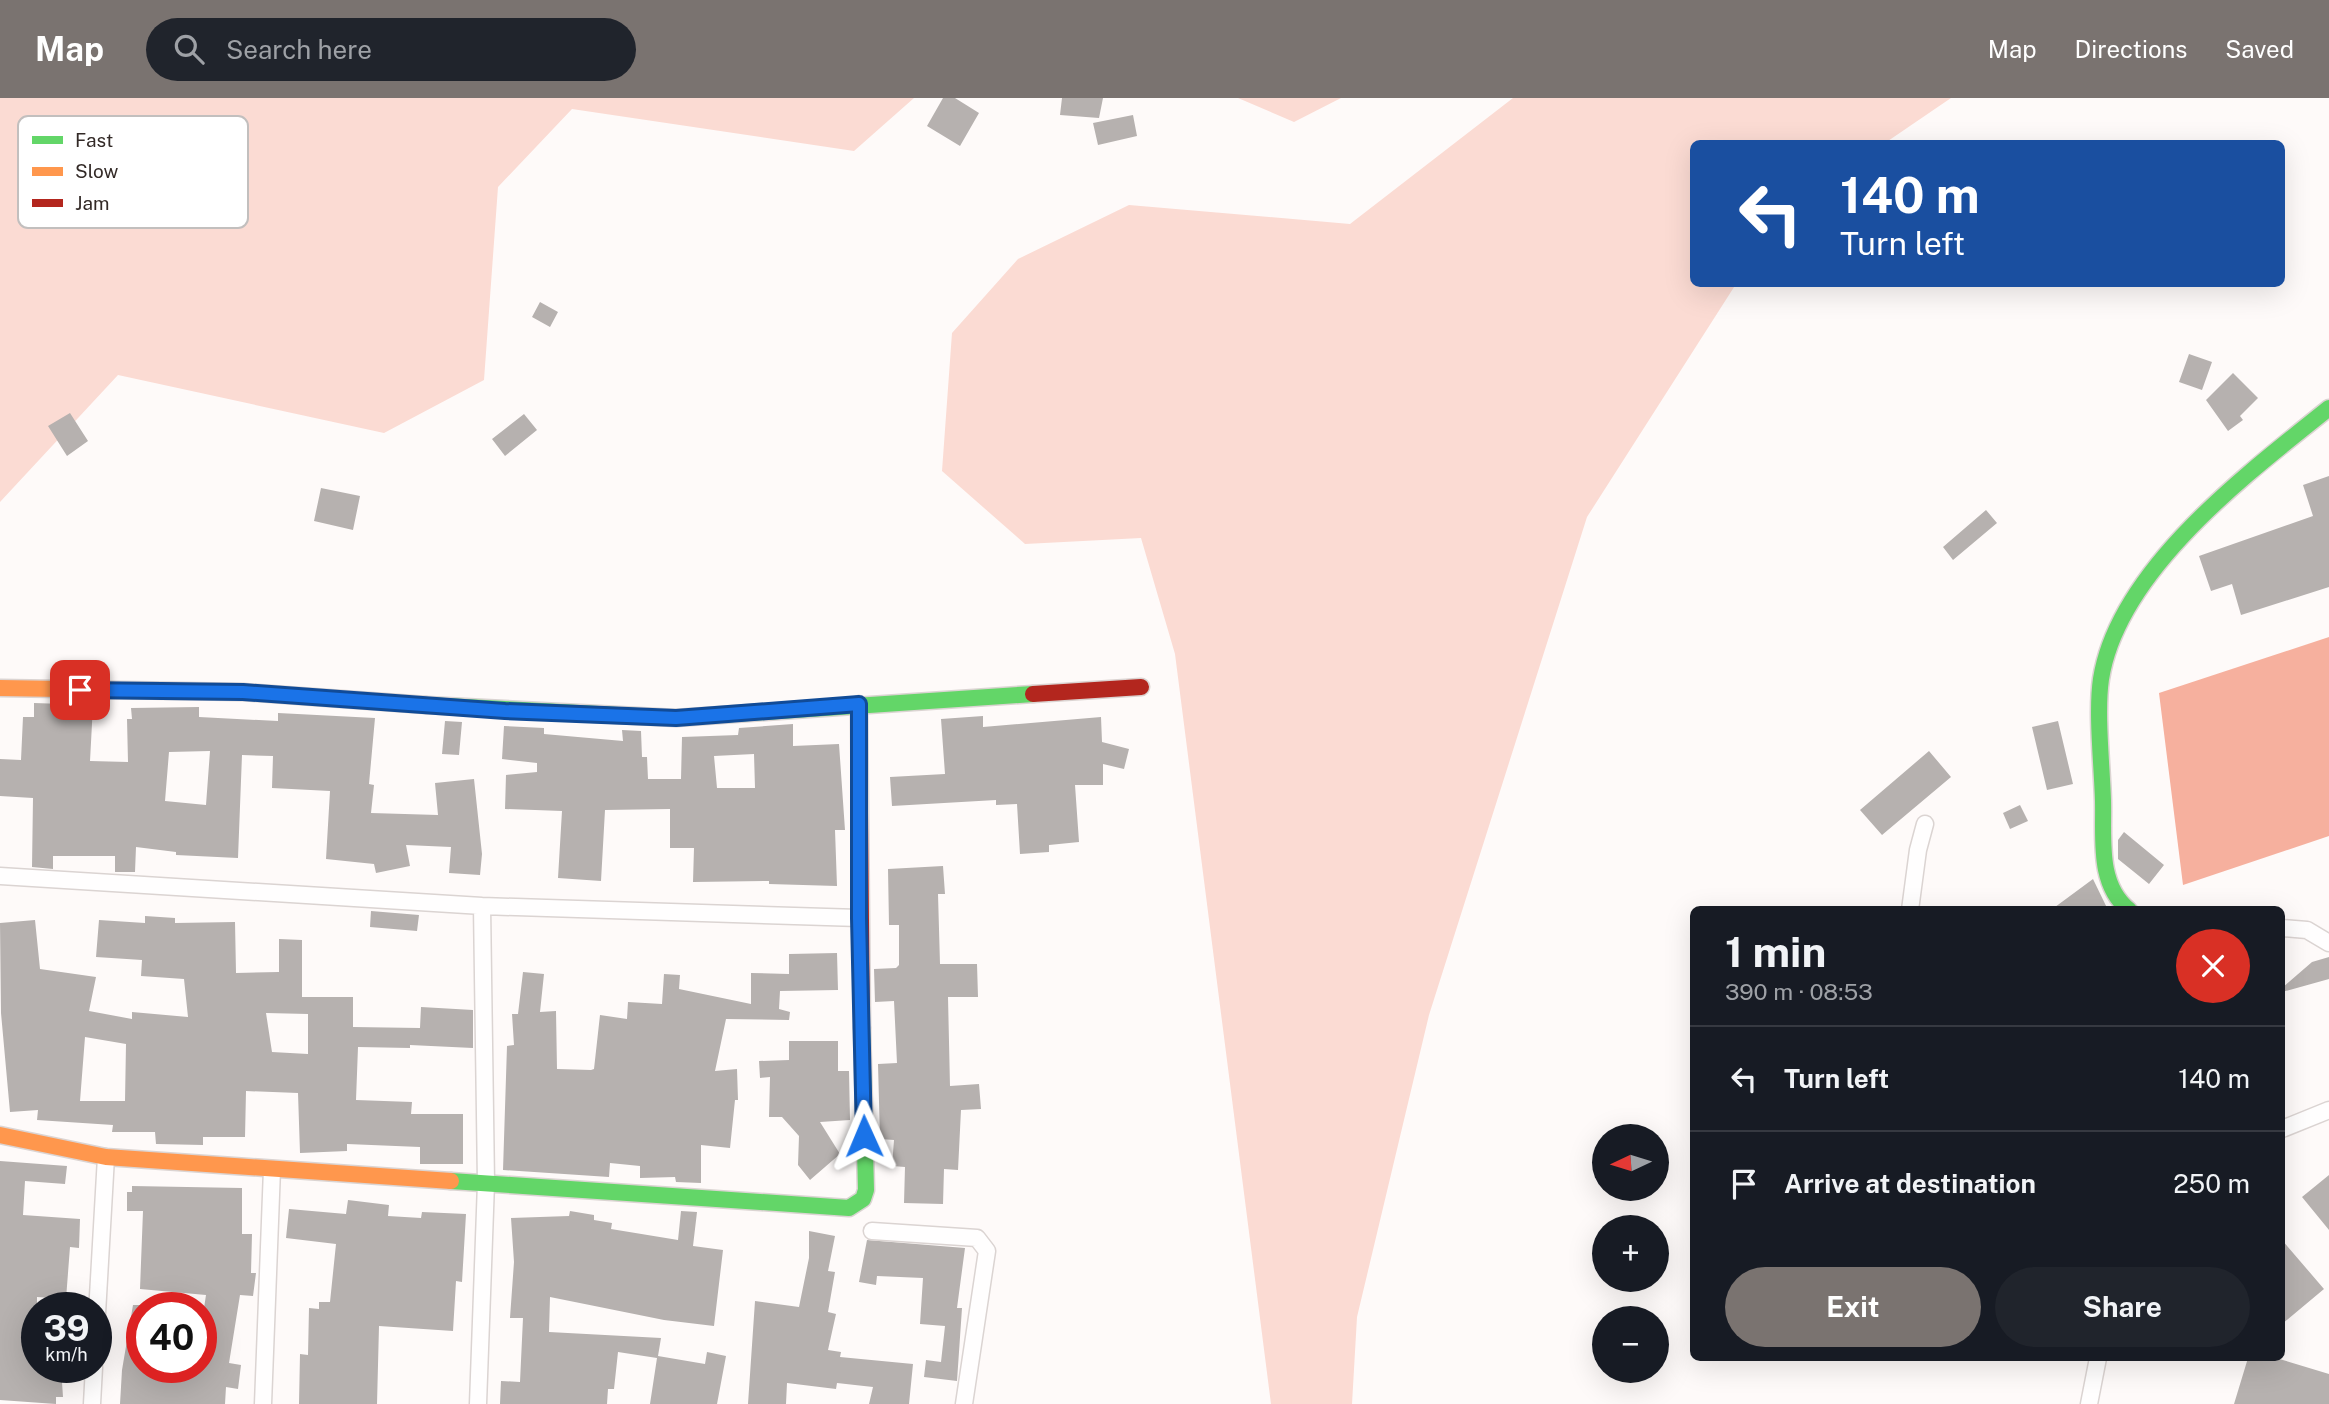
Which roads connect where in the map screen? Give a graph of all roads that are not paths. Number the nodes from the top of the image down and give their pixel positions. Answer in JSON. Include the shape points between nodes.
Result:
{"nodes":[{"id":1,"x":2329,"y":408,"type":"edge"},
{"id":2,"x":1141,"y":687,"type":"dead end"},
{"id":3,"x":0,"y":688,"type":"edge"},
{"id":4,"x":859,"y":704,"type":"junction"},
{"id":5,"x":1925,"y":824,"type":"dead end"},
{"id":6,"x":0,"y":876,"type":"edge"},
{"id":7,"x":482,"y":906,"type":"junction"},
{"id":8,"x":1911,"y":906,"type":"edge"},
{"id":9,"x":2124,"y":906,"type":"edge"},
{"id":10,"x":859,"y":918,"type":"junction"},
{"id":11,"x":2285,"y":928,"type":"edge"},
{"id":12,"x":2329,"y":943,"type":"edge"},
{"id":13,"x":2329,"y":1110,"type":"edge"},
{"id":14,"x":2285,"y":1128,"type":"edge"},
{"id":15,"x":0,"y":1135,"type":"edge"},
{"id":16,"x":106,"y":1157,"type":"junction"},
{"id":17,"x":272,"y":1169,"type":"junction"},
{"id":18,"x":486,"y":1183,"type":"junction"},
{"id":19,"x":872,"y":1230,"type":"dead end"},
{"id":20,"x":98,"y":1292,"type":"edge"},
{"id":21,"x":2097,"y":1361,"type":"edge"},
{"id":22,"x":93,"y":1383,"type":"edge"},
{"id":23,"x":92,"y":1404,"type":"edge"},
{"id":24,"x":263,"y":1404,"type":"edge"},
{"id":25,"x":478,"y":1404,"type":"edge"},
{"id":26,"x":964,"y":1404,"type":"edge"},
{"id":27,"x":2089,"y":1404,"type":"edge"}],
"edges":[{"from":1,"to":9,"type":"street","via":[[2222,495],[2171,548],[2115,629],[2101,680],[2104,868]]},
{"from":2,"to":4,"type":"street"},
{"from":3,"to":4,"type":"street","via":[[243,692],[676,718]]},
{"from":4,"to":10,"type":"street"},
{"from":5,"to":8,"type":"street"},
{"from":6,"to":7,"type":"street"},
{"from":7,"to":10,"type":"street"},
{"from":7,"to":18,"type":"street"},
{"from":10,"to":18,"type":"street","via":[[866,1190],[857,1205]]},
{"from":11,"to":12,"type":"street","via":[[2307,930]]},
{"from":13,"to":14,"type":"street"},
{"from":15,"to":16,"type":"street"},
{"from":16,"to":17,"type":"street"},
{"from":16,"to":20,"type":"street"},
{"from":17,"to":18,"type":"street"},
{"from":17,"to":24,"type":"street"},
{"from":18,"to":25,"type":"street"},
{"from":19,"to":26,"type":"street","via":[[977,1238],[984,1244],[987,1251]]},
{"from":21,"to":27,"type":"street"},
{"from":22,"to":23,"type":"street"}]}
